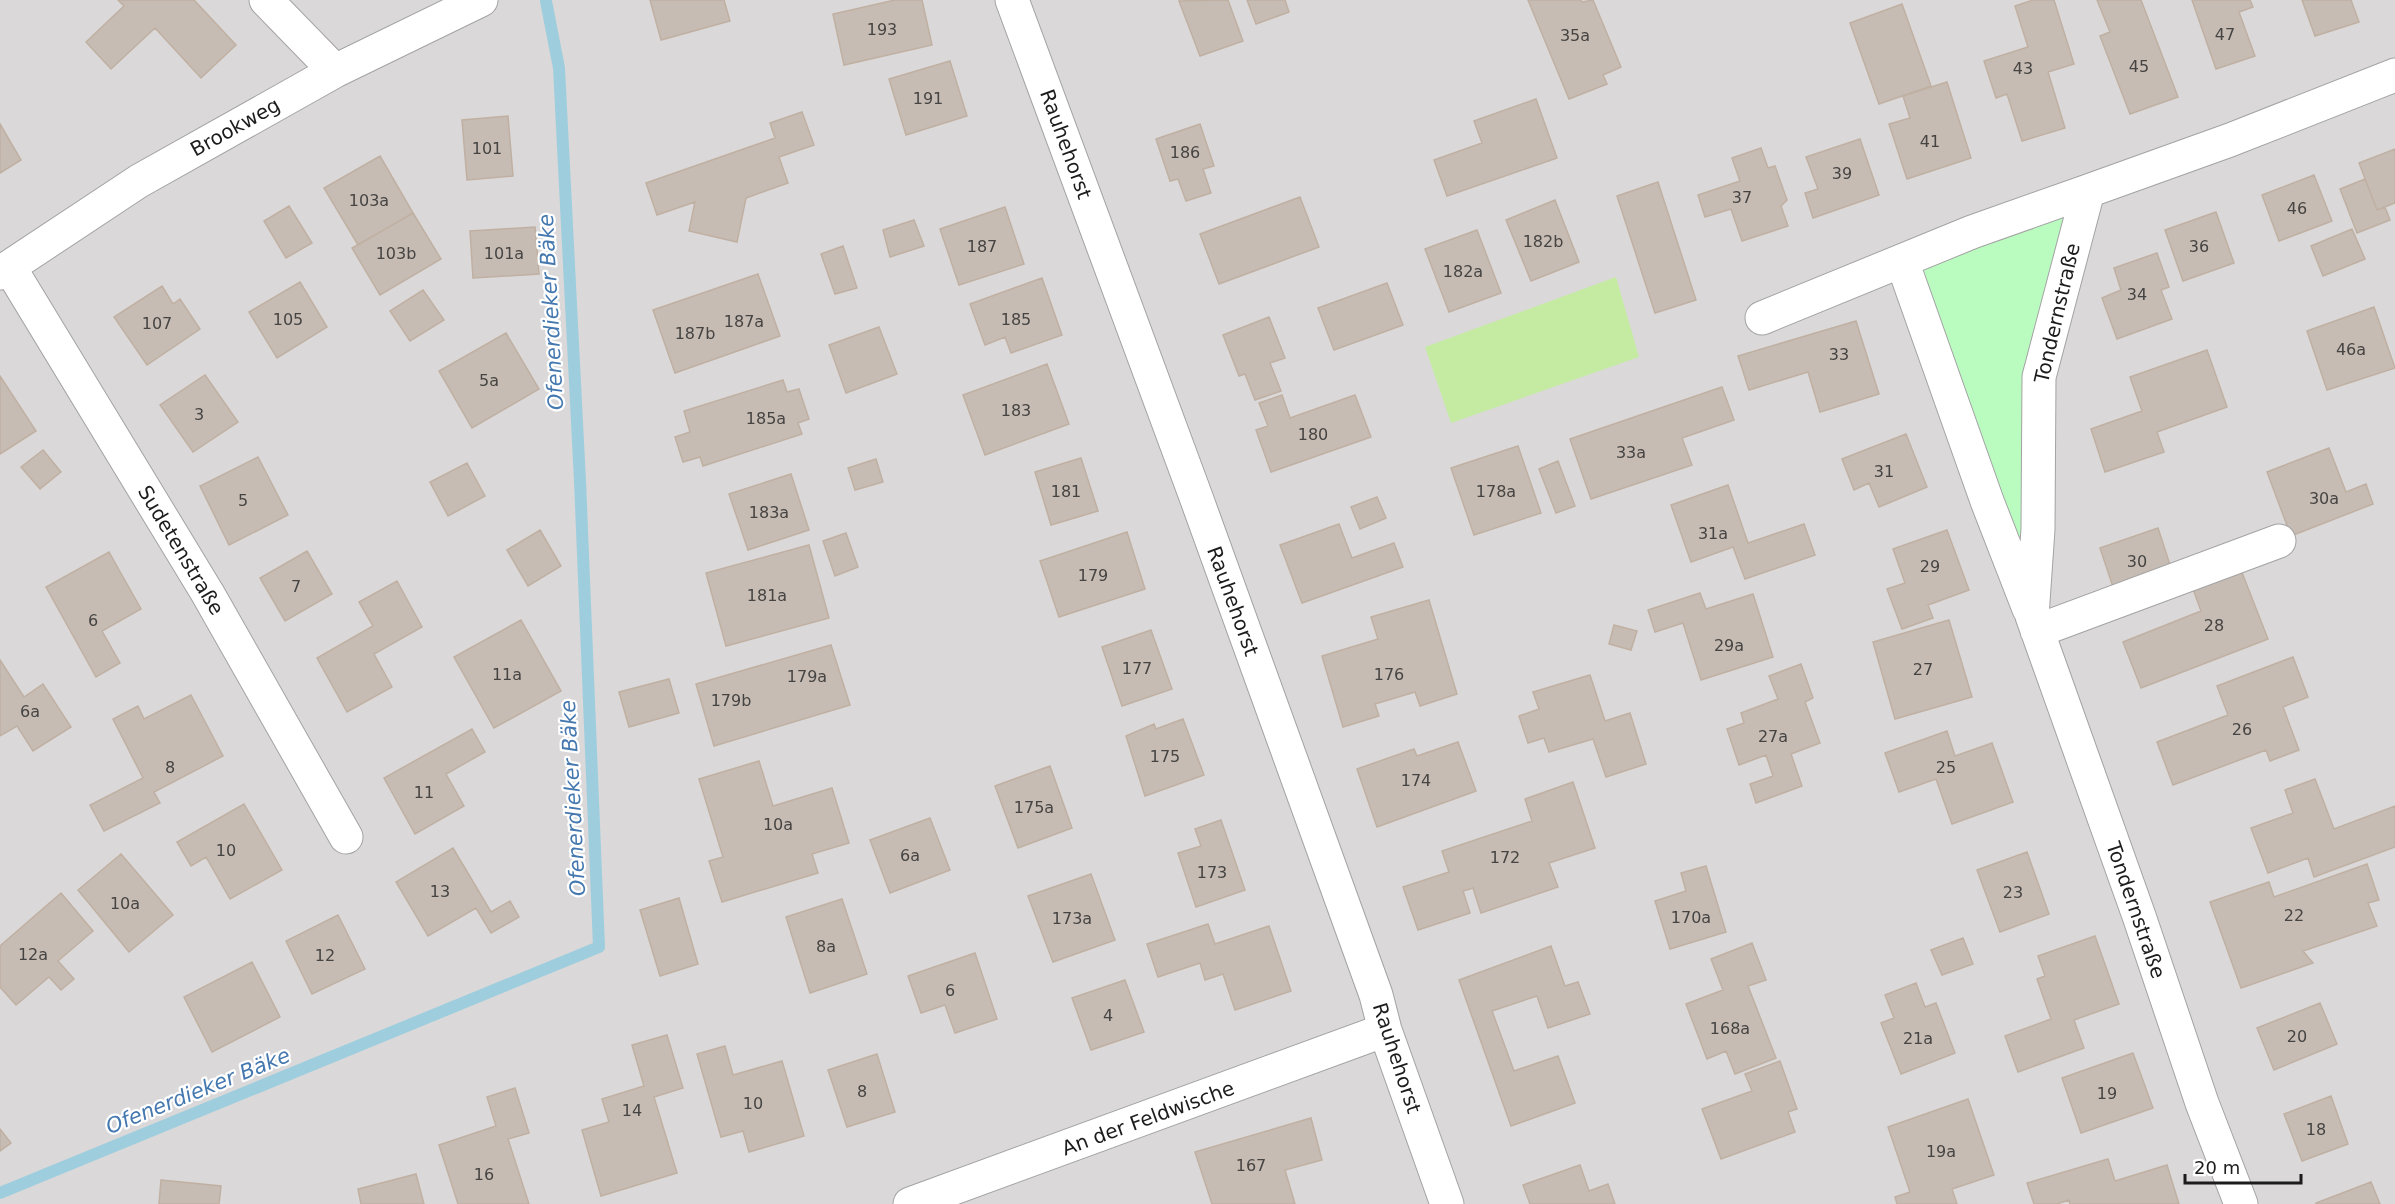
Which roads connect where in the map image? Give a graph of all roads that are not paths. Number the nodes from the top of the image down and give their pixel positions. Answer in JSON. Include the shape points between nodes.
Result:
{"nodes":[{"id":1,"x":266,"y":0,"type":"edge"},
{"id":2,"x":481,"y":0,"type":"edge"},
{"id":3,"x":1012,"y":0,"type":"edge"},
{"id":4,"x":335,"y":71,"type":"junction"},
{"id":5,"x":2395,"y":75,"type":"edge"},
{"id":6,"x":2088,"y":191,"type":"junction"},
{"id":7,"x":1902,"y":261,"type":"junction"},
{"id":8,"x":5,"y":271,"type":"edge"},
{"id":9,"x":1762,"y":318,"type":"dead end"},
{"id":10,"x":2279,"y":541,"type":"dead end"},
{"id":11,"x":2035,"y":623,"type":"junction"},
{"id":12,"x":346,"y":837,"type":"dead end"},
{"id":13,"x":1385,"y":1030,"type":"junction"},
{"id":14,"x":910,"y":1204,"type":"edge"},
{"id":15,"x":1447,"y":1204,"type":"edge"},
{"id":16,"x":2241,"y":1204,"type":"edge"}],
"edges":[{"from":1,"to":4,"type":"street"},
{"from":2,"to":4,"type":"street","name":"Brookweg"},
{"from":3,"to":13,"type":"street","name":"Rauhehorst","via":[[1295,769]]},
{"from":4,"to":8,"type":"street","name":"Brookweg","via":[[139,181]]},
{"from":5,"to":6,"type":"street"},
{"from":6,"to":7,"type":"street"},
{"from":6,"to":11,"type":"street","name":"Tondernstraße","via":[[2039,377]]},
{"from":7,"to":9,"type":"street"},
{"from":7,"to":11,"type":"street","name":"Tondernstraße"},
{"from":8,"to":12,"type":"street","name":"Sudetenstraße","via":[[213,602]]},
{"from":10,"to":11,"type":"street"},
{"from":11,"to":16,"type":"street","name":"Tondernstraße","via":[[2202,1103]]},
{"from":13,"to":14,"type":"street","name":"An der Feldwische"},
{"from":13,"to":15,"type":"street","name":"Rauhehorst"}]}
